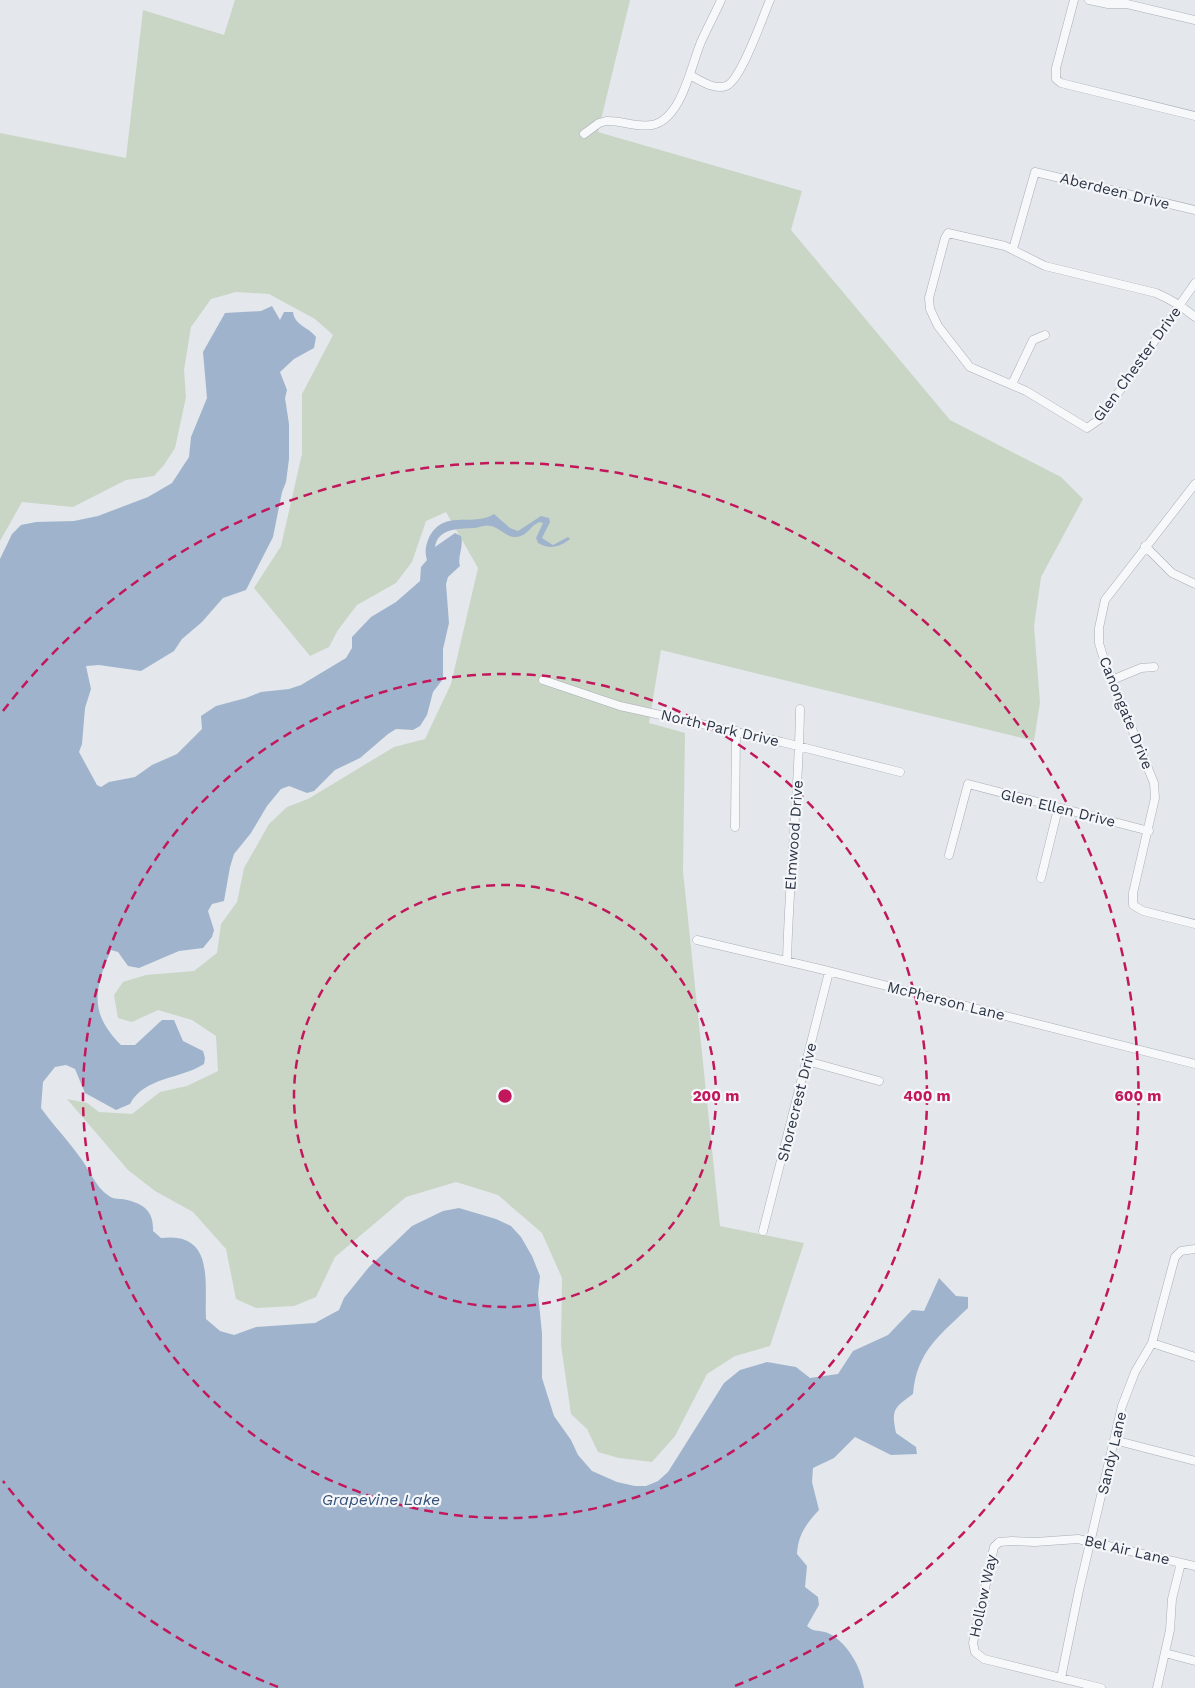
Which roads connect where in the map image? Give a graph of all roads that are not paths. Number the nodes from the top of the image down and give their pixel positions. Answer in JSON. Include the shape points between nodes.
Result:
{"nodes":[{"id":1,"x":720,"y":0,"type":"edge"},
{"id":2,"x":770,"y":0,"type":"edge"},
{"id":3,"x":1074,"y":0,"type":"edge"},
{"id":4,"x":1089,"y":0,"type":"edge"},
{"id":5,"x":1195,"y":20,"type":"edge"},
{"id":6,"x":690,"y":75,"type":"junction"},
{"id":7,"x":1195,"y":116,"type":"edge"},
{"id":8,"x":584,"y":134,"type":"dead end"},
{"id":9,"x":1195,"y":210,"type":"edge"},
{"id":10,"x":1013,"y":249,"type":"junction"},
{"id":11,"x":1195,"y":282,"type":"edge"},
{"id":12,"x":1179,"y":305,"type":"junction"},
{"id":13,"x":1195,"y":317,"type":"edge"},
{"id":14,"x":1045,"y":335,"type":"dead end"},
{"id":15,"x":1012,"y":384,"type":"junction"},
{"id":16,"x":1195,"y":484,"type":"edge"},
{"id":17,"x":1145,"y":546,"type":"junction"},
{"id":18,"x":1195,"y":584,"type":"edge"},
{"id":19,"x":1154,"y":667,"type":"dead end"},
{"id":20,"x":543,"y":680,"type":"dead end"},
{"id":21,"x":1112,"y":680,"type":"junction"},
{"id":22,"x":800,"y":709,"type":"dead end"},
{"id":23,"x":736,"y":731,"type":"junction"},
{"id":24,"x":799,"y":747,"type":"junction"},
{"id":25,"x":900,"y":772,"type":"dead end"},
{"id":26,"x":1058,"y":809,"type":"junction"},
{"id":27,"x":735,"y":826,"type":"dead end"},
{"id":28,"x":1149,"y":831,"type":"junction"},
{"id":29,"x":949,"y":855,"type":"dead end"},
{"id":30,"x":1041,"y":878,"type":"dead end"},
{"id":31,"x":1195,"y":924,"type":"edge"},
{"id":32,"x":697,"y":940,"type":"dead end"},
{"id":33,"x":787,"y":961,"type":"junction"},
{"id":34,"x":829,"y":972,"type":"junction"},
{"id":35,"x":807,"y":1061,"type":"junction"},
{"id":36,"x":1195,"y":1064,"type":"edge"},
{"id":37,"x":879,"y":1081,"type":"dead end"},
{"id":38,"x":763,"y":1231,"type":"dead end"},
{"id":39,"x":1195,"y":1249,"type":"edge"},
{"id":40,"x":1152,"y":1343,"type":"junction"},
{"id":41,"x":1195,"y":1357,"type":"edge"},
{"id":42,"x":1114,"y":1440,"type":"junction"},
{"id":43,"x":1195,"y":1461,"type":"edge"},
{"id":44,"x":1091,"y":1541,"type":"junction"},
{"id":45,"x":999,"y":1542,"type":"joint"},
{"id":46,"x":1181,"y":1563,"type":"junction"},
{"id":47,"x":1195,"y":1566,"type":"edge"},
{"id":48,"x":1164,"y":1653,"type":"junction"},
{"id":49,"x":1195,"y":1661,"type":"edge"},
{"id":50,"x":1062,"y":1678,"type":"junction"},
{"id":51,"x":1102,"y":1688,"type":"edge"},
{"id":52,"x":1157,"y":1688,"type":"edge"}],
"edges":[{"from":1,"to":6,"type":"street"},
{"from":2,"to":6,"type":"street","via":[[742,67],[728,86],[713,86]]},
{"from":3,"to":7,"type":"street","via":[[1056,79]]},
{"from":4,"to":5,"type":"street","via":[[1127,4]]},
{"from":6,"to":8,"type":"street","via":[[673,108],[660,122],[644,125],[606,121]]},
{"from":9,"to":10,"type":"street","name":"Aberdeen Drive","via":[[1035,172]]},
{"from":10,"to":12,"type":"street","via":[[1045,266],[1143,289],[1168,297]]},
{"from":10,"to":15,"type":"street","via":[[948,233],[930,291],[932,314],[970,367]]},
{"from":11,"to":12,"type":"street","name":"Glen Chester Drive"},
{"from":12,"to":13,"type":"street"},
{"from":12,"to":15,"type":"street","name":"Glen Chester Drive","via":[[1100,419],[1087,428]]},
{"from":14,"to":15,"type":"street","via":[[1033,340]]},
{"from":16,"to":17,"type":"street","name":"Canongate Drive"},
{"from":17,"to":18,"type":"street","via":[[1172,573]]},
{"from":17,"to":21,"type":"street","name":"Canongate Drive","via":[[1105,600],[1099,643]]},
{"from":19,"to":21,"type":"street","via":[[1141,668]]},
{"from":20,"to":23,"type":"street","name":"North Park Drive","via":[[620,706]]},
{"from":21,"to":28,"type":"street","name":"Canongate Drive","via":[[1154,783],[1155,798]]},
{"from":22,"to":24,"type":"street","name":"Elmwood Drive"},
{"from":23,"to":24,"type":"street","name":"North Park Drive"},
{"from":23,"to":27,"type":"street"},
{"from":24,"to":25,"type":"street","name":"North Park Drive"},
{"from":24,"to":33,"type":"street","name":"Elmwood Drive"},
{"from":26,"to":28,"type":"street","name":"Glen Ellen Drive"},
{"from":26,"to":29,"type":"street","name":"Glen Ellen Drive","via":[[968,784]]},
{"from":26,"to":30,"type":"street"},
{"from":28,"to":31,"type":"street","name":"Canongate Drive","via":[[1133,893],[1133,905],[1143,911]]},
{"from":32,"to":33,"type":"street","name":"McPherson Lane"},
{"from":33,"to":34,"type":"street","name":"McPherson Lane"},
{"from":34,"to":35,"type":"street","name":"Shorecrest Drive"},
{"from":34,"to":36,"type":"street","name":"McPherson Lane"},
{"from":35,"to":37,"type":"street"},
{"from":35,"to":38,"type":"street","name":"Shorecrest Drive"},
{"from":39,"to":40,"type":"street","name":"Sandy Lane","via":[[1181,1250],[1175,1257]]},
{"from":40,"to":41,"type":"street"},
{"from":40,"to":42,"type":"street","name":"Sandy Lane","via":[[1128,1388]]},
{"from":42,"to":43,"type":"street"},
{"from":42,"to":44,"type":"street","name":"Sandy Lane"},
{"from":44,"to":45,"type":"street","name":"Bel Air Lane"},
{"from":44,"to":46,"type":"street","name":"Bel Air Lane"},
{"from":44,"to":50,"type":"street","name":"Sandy Lane"},
{"from":45,"to":50,"type":"street","name":"Hollow Way","via":[[991,1552],[973,1643],[975,1652],[984,1660]]},
{"from":46,"to":47,"type":"street","name":"Bel Air Lane"},
{"from":46,"to":48,"type":"street"},
{"from":48,"to":49,"type":"street"},
{"from":48,"to":52,"type":"street"},
{"from":50,"to":51,"type":"street"}]}
